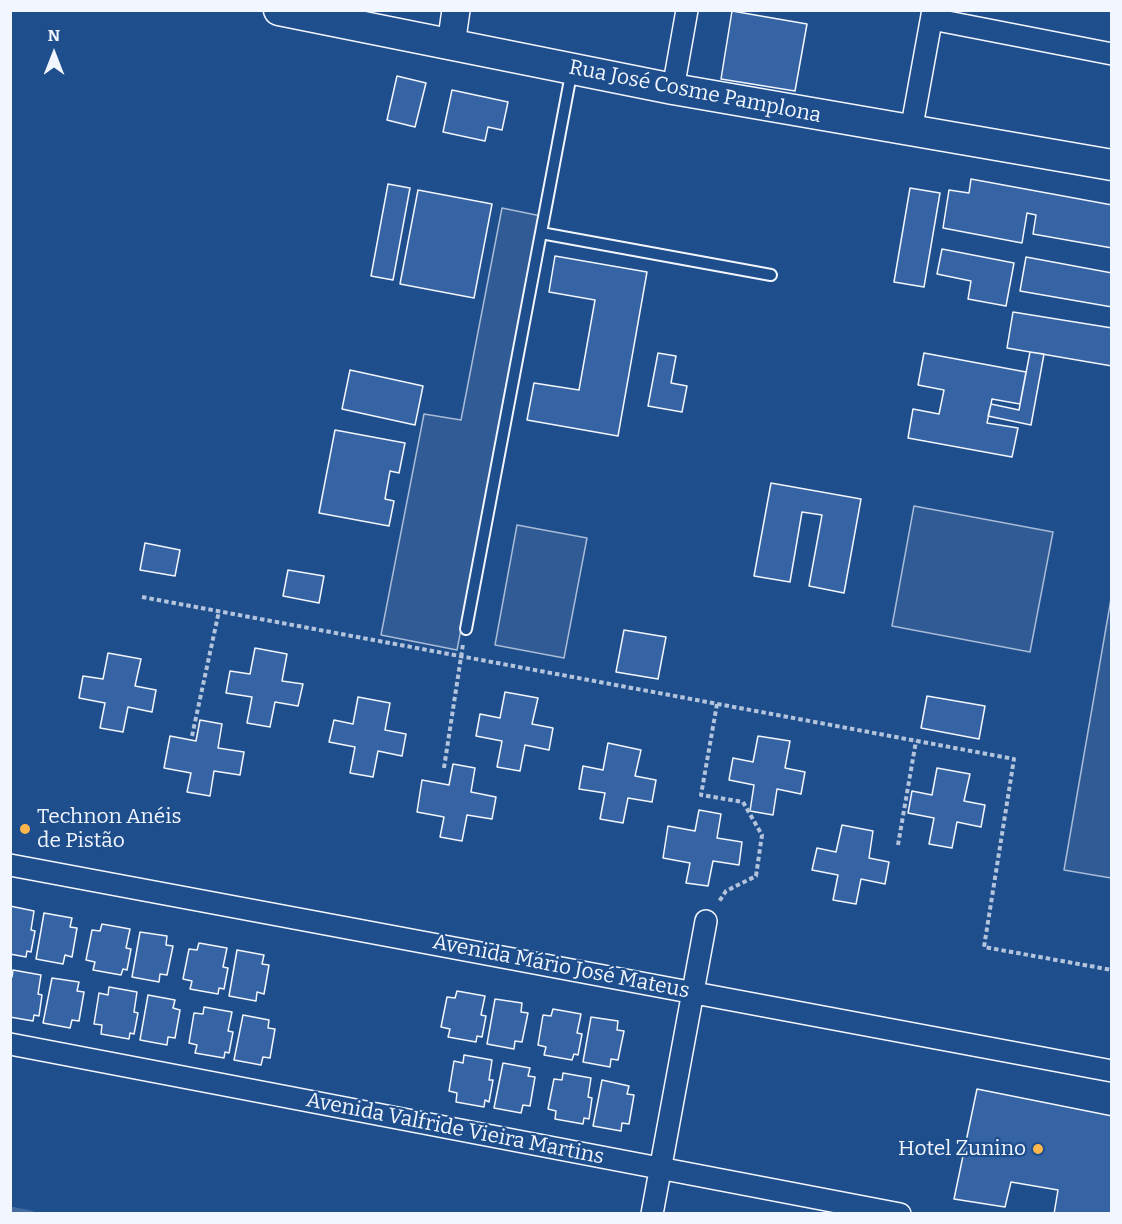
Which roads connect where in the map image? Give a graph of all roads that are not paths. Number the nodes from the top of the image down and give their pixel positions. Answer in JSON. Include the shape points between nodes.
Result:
{"nodes":[{"id":1,"x":279,"y":10,"type":"edge"},
{"id":2,"x":456,"y":10,"type":"edge"},
{"id":3,"x":687,"y":10,"type":"edge"},
{"id":4,"x":933,"y":15,"type":"edge"},
{"id":5,"x":451,"y":45,"type":"junction"},
{"id":6,"x":1112,"y":54,"type":"edge"},
{"id":7,"x":572,"y":69,"type":"junction"},
{"id":8,"x":673,"y":89,"type":"junction"},
{"id":9,"x":911,"y":131,"type":"junction"},
{"id":10,"x":1112,"y":165,"type":"edge"},
{"id":11,"x":541,"y":233,"type":"junction"},
{"id":12,"x":771,"y":275,"type":"dead end"},
{"id":13,"x":466,"y":629,"type":"road end"},
{"id":14,"x":10,"y":865,"type":"edge"},
{"id":15,"x":706,"y":921,"type":"road end"},
{"id":16,"x":693,"y":991,"type":"junction"},
{"id":17,"x":10,"y":1044,"type":"edge"},
{"id":18,"x":1112,"y":1071,"type":"edge"},
{"id":19,"x":660,"y":1168,"type":"junction"},
{"id":20,"x":652,"y":1214,"type":"edge"},
{"id":21,"x":900,"y":1214,"type":"edge"}],
"edges":[{"from":1,"to":5,"type":"main road","name":"Rua José Cosme Pamplona"},
{"from":2,"to":5,"type":"street"},
{"from":3,"to":8,"type":"street"},
{"from":4,"to":6,"type":"street"},
{"from":4,"to":9,"type":"street"},
{"from":5,"to":7,"type":"main road","name":"Rua José Cosme Pamplona"},
{"from":7,"to":8,"type":"main road","name":"Rua José Cosme Pamplona"},
{"from":7,"to":11,"type":"lane"},
{"from":8,"to":9,"type":"main road","name":"Rua José Cosme Pamplona"},
{"from":9,"to":10,"type":"main road","name":"Rua José Cosme Pamplona"},
{"from":11,"to":12,"type":"lane"},
{"from":11,"to":13,"type":"lane"},
{"from":14,"to":16,"type":"street","name":"Avenida Mário José Mateus"},
{"from":15,"to":16,"type":"street"},
{"from":16,"to":18,"type":"street","name":"Avenida Mário José Mateus"},
{"from":16,"to":19,"type":"street"},
{"from":17,"to":19,"type":"street","name":"Avenida Valfride Vieira Martins"},
{"from":19,"to":20,"type":"street"},
{"from":19,"to":21,"type":"street","name":"Avenida Valfride Vieira Martins"}]}
